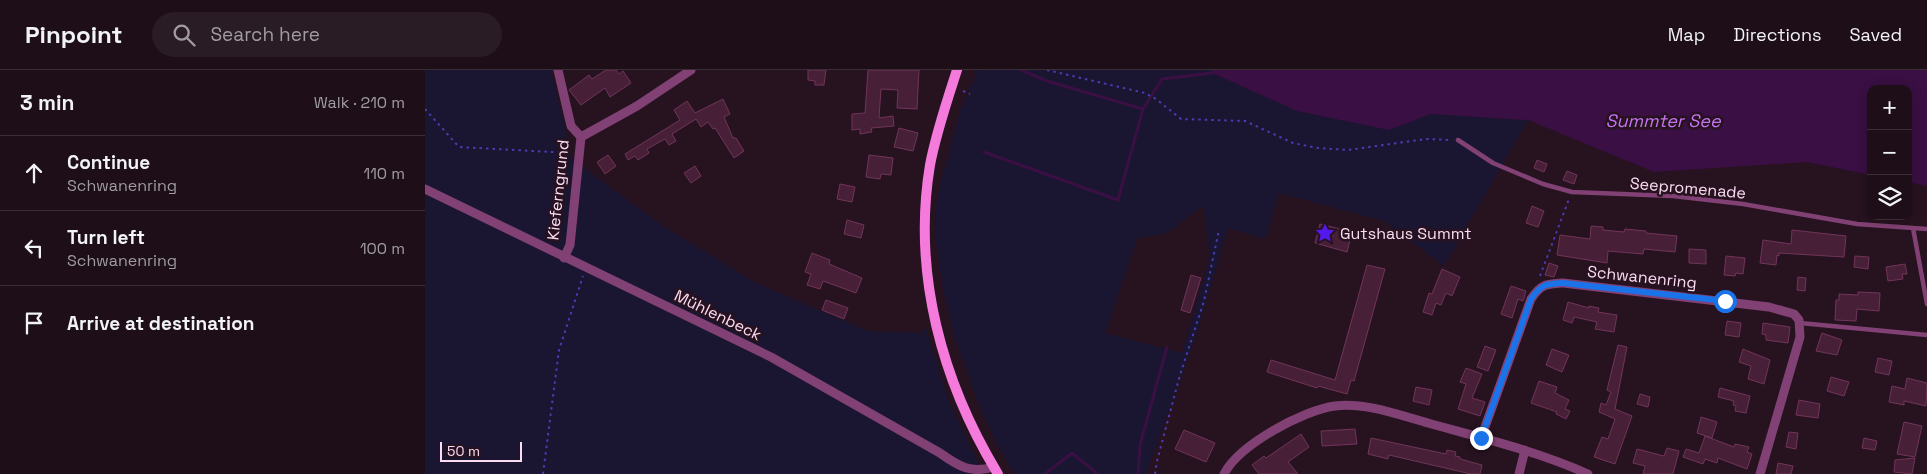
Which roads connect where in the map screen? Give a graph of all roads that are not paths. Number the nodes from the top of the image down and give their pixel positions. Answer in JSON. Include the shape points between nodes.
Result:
{"nodes":[{"id":1,"x":558,"y":70,"type":"edge"},
{"id":2,"x":691,"y":70,"type":"edge"},
{"id":3,"x":957,"y":70,"type":"edge"},
{"id":4,"x":581,"y":137,"type":"junction"},
{"id":5,"x":1458,"y":140,"type":"road end"},
{"id":6,"x":425,"y":189,"type":"edge"},
{"id":7,"x":1913,"y":228,"type":"junction"},
{"id":8,"x":1927,"y":229,"type":"edge"},
{"id":9,"x":564,"y":258,"type":"junction"},
{"id":10,"x":1927,"y":304,"type":"edge"},
{"id":11,"x":1800,"y":322,"type":"junction"},
{"id":12,"x":1927,"y":335,"type":"edge"},
{"id":13,"x":1481,"y":438,"type":"junction"},
{"id":14,"x":1525,"y":450,"type":"junction"},
{"id":15,"x":996,"y":470,"type":"edge"},
{"id":16,"x":1224,"y":474,"type":"edge"},
{"id":17,"x":1519,"y":474,"type":"edge"},
{"id":18,"x":1588,"y":474,"type":"edge"},
{"id":19,"x":1760,"y":474,"type":"edge"}],
"edges":[{"from":1,"to":4,"type":"street","name":"Kieferngrund","via":[[571,126]]},
{"from":2,"to":4,"type":"street","via":[[637,106]]},
{"from":3,"to":15,"type":"main road","via":[[930,166],[924,218],[926,273],[935,320],[954,382],[975,432]]},
{"from":4,"to":9,"type":"street","name":"Kieferngrund","via":[[570,245]]},
{"from":5,"to":7,"type":"lane","name":"Seepromenade","via":[[1493,163],[1572,192],[1673,196],[1743,204],[1857,224]]},
{"from":6,"to":9,"type":"street","name":"Mühlenbeck"},
{"from":7,"to":8,"type":"lane","name":"Seepromenade"},
{"from":7,"to":10,"type":"lane"},
{"from":9,"to":15,"type":"street","name":"Mühlenbeck","via":[[771,357],[953,462],[976,471]]},
{"from":11,"to":12,"type":"lane"},
{"from":11,"to":13,"type":"street","name":"Schwanenring","via":[[1794,314],[1725,301],[1563,283],[1540,287],[1531,299]]},
{"from":11,"to":19,"type":"street","via":[[1800,337]]},
{"from":13,"to":14,"type":"street"},
{"from":13,"to":16,"type":"street","via":[[1395,414],[1357,406],[1336,406],[1316,410],[1273,431],[1246,449]]},
{"from":14,"to":17,"type":"street"},
{"from":14,"to":18,"type":"street"}]}
